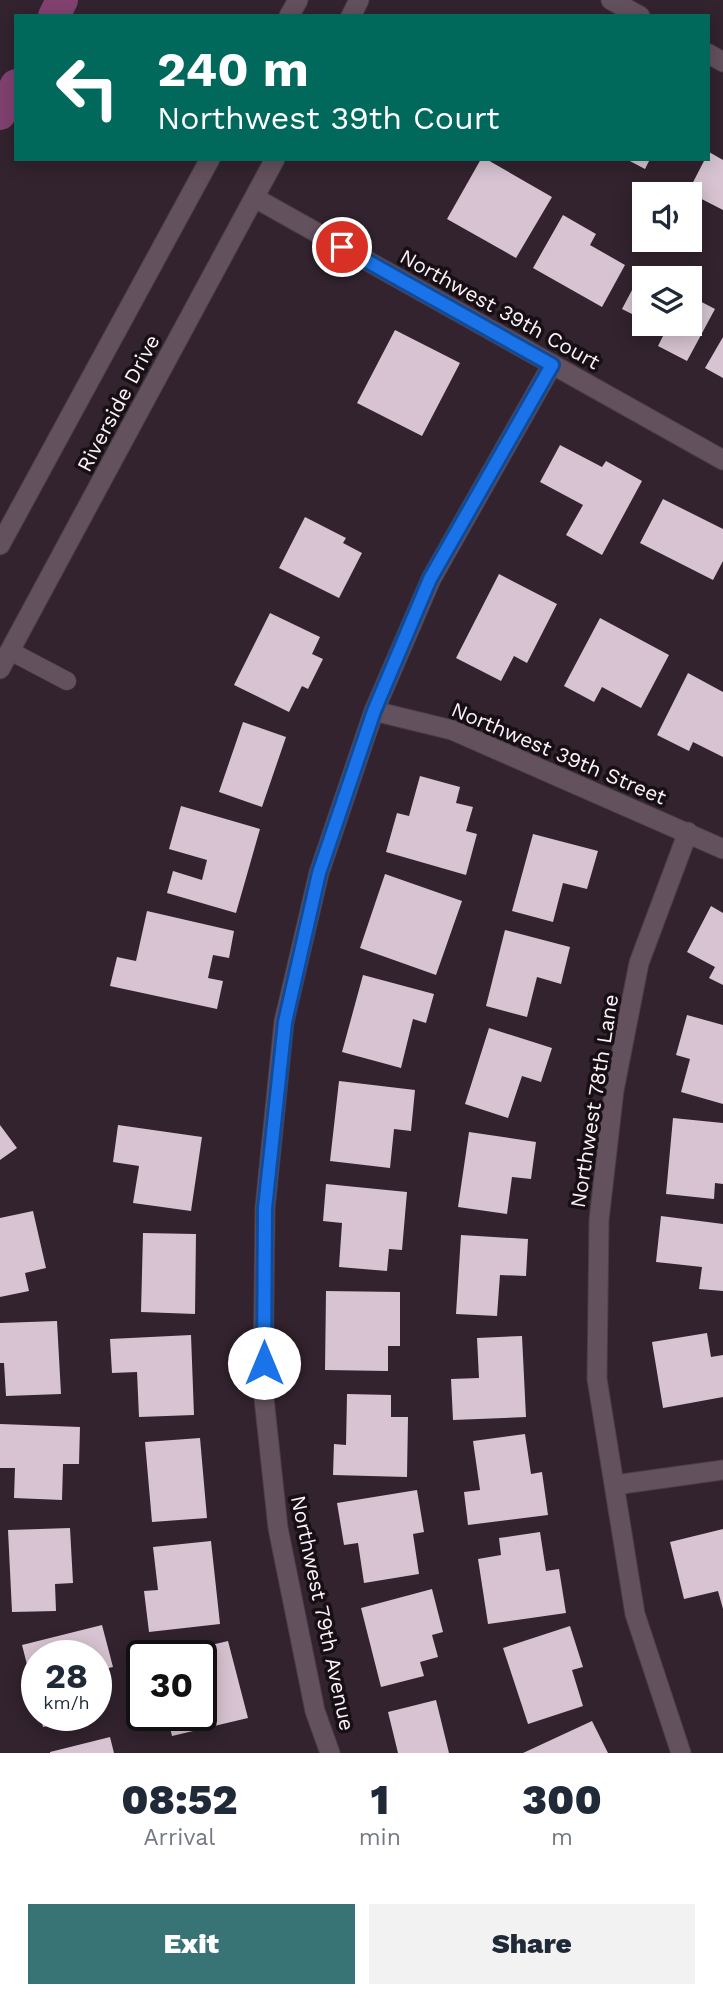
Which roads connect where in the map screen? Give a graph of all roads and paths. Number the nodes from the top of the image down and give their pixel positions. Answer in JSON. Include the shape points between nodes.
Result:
{"nodes":[{"id":1,"x":611,"y":0,"type":"edge"},
{"id":2,"x":636,"y":14,"type":"edge"},
{"id":3,"x":209,"y":161,"type":"edge"},
{"id":4,"x":274,"y":161,"type":"edge"},
{"id":5,"x":254,"y":198,"type":"junction"},
{"id":6,"x":552,"y":365,"type":"junction"},
{"id":7,"x":723,"y":460,"type":"edge"},
{"id":8,"x":0,"y":545,"type":"edge"},
{"id":9,"x":10,"y":651,"type":"junction"},
{"id":10,"x":0,"y":669,"type":"edge"},
{"id":11,"x":67,"y":681,"type":"dead end"},
{"id":12,"x":374,"y":711,"type":"junction"},
{"id":13,"x":688,"y":832,"type":"junction"},
{"id":14,"x":723,"y":849,"type":"edge"},
{"id":15,"x":723,"y":1470,"type":"edge"},
{"id":16,"x":615,"y":1485,"type":"junction"},
{"id":17,"x":330,"y":1753,"type":"edge"},
{"id":18,"x":681,"y":1753,"type":"edge"}],
"edges":[{"from":1,"to":2,"type":"street"},
{"from":3,"to":8,"type":"street","name":"Riverside Drive"},
{"from":4,"to":5,"type":"street","name":"Riverside Drive"},
{"from":5,"to":6,"type":"street","name":"Northwest 39th Court"},
{"from":5,"to":9,"type":"street","name":"Riverside Drive"},
{"from":6,"to":7,"type":"street","name":"Northwest 39th Court"},
{"from":6,"to":12,"type":"street","name":"Northwest 79th Avenue","via":[[430,579]]},
{"from":9,"to":10,"type":"street","name":"Riverside Drive"},
{"from":9,"to":11,"type":"lane"},
{"from":12,"to":13,"type":"street","name":"Northwest 39th Street","via":[[452,730]]},
{"from":12,"to":17,"type":"street","name":"Northwest 79th Avenue","via":[[319,873],[285,1022],[265,1208],[264,1389],[278,1528],[315,1711]]},
{"from":13,"to":14,"type":"street","name":"Northwest 39th Street"},
{"from":13,"to":16,"type":"street","name":"Northwest 78th Lane","via":[[639,963],[614,1090],[599,1220],[597,1379]]},
{"from":15,"to":16,"type":"street"},
{"from":16,"to":18,"type":"street","name":"Northwest 78th Lane","via":[[635,1614]]}]}
